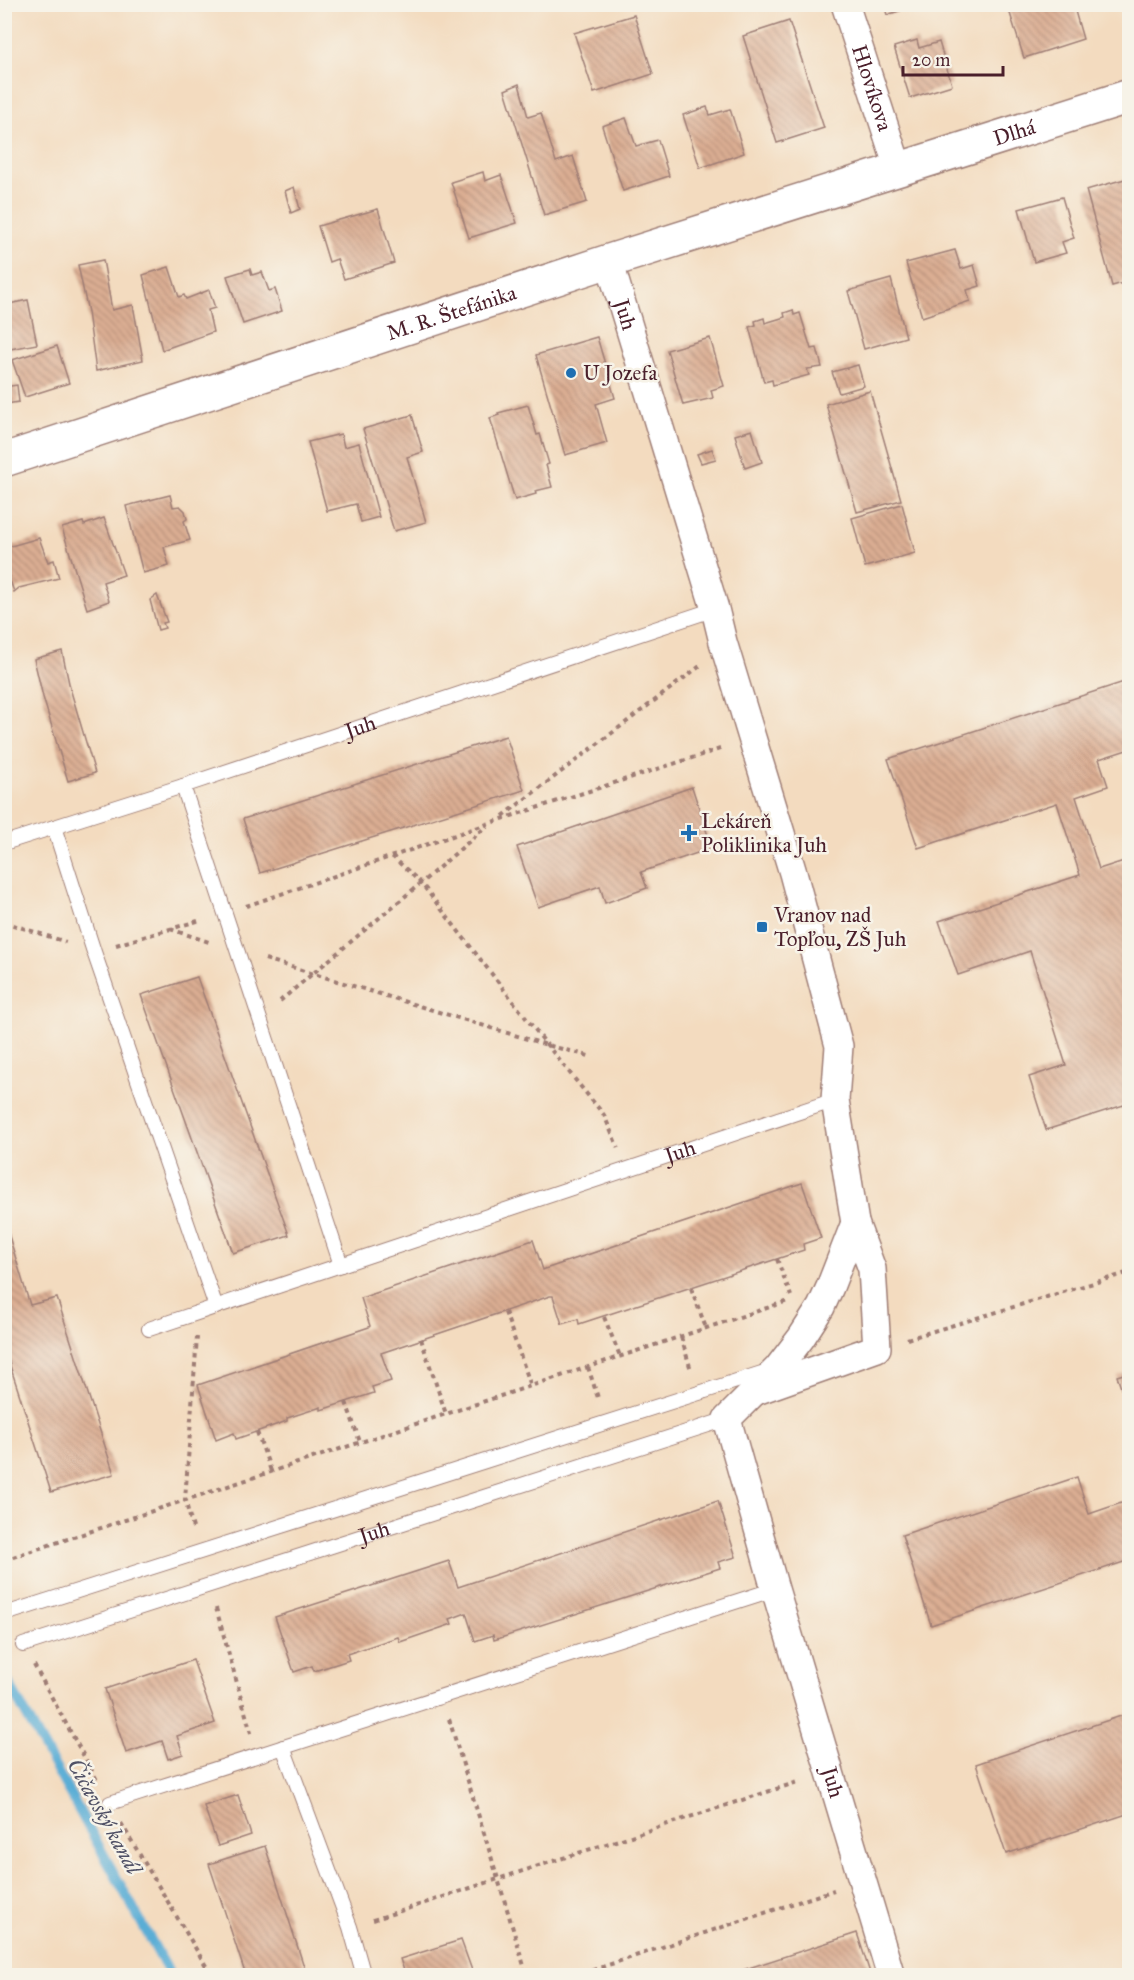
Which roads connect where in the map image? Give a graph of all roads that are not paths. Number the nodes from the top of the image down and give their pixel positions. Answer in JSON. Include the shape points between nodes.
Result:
{"nodes":[{"id":1,"x":845,"y":4,"type":"edge"},
{"id":2,"x":1130,"y":96,"type":"edge"},
{"id":3,"x":899,"y":171,"type":"junction"},
{"id":4,"x":609,"y":261,"type":"junction"},
{"id":5,"x":4,"y":460,"type":"edge"},
{"id":6,"x":716,"y":609,"type":"junction"},
{"id":7,"x":183,"y":786,"type":"junction"},
{"id":8,"x":54,"y":827,"type":"junction"},
{"id":9,"x":4,"y":843,"type":"edge"},
{"id":10,"x":835,"y":1100,"type":"junction"},
{"id":11,"x":855,"y":1223,"type":"junction"},
{"id":12,"x":341,"y":1265,"type":"junction"},
{"id":13,"x":216,"y":1307,"type":"junction"},
{"id":14,"x":149,"y":1329,"type":"dead end"},
{"id":15,"x":778,"y":1368,"type":"junction"},
{"id":16,"x":753,"y":1392,"type":"junction"},
{"id":17,"x":727,"y":1419,"type":"junction"},
{"id":18,"x":775,"y":1589,"type":"junction"},
{"id":19,"x":5,"y":1614,"type":"edge"},
{"id":20,"x":23,"y":1645,"type":"dead end"},
{"id":21,"x":283,"y":1747,"type":"junction"},
{"id":22,"x":110,"y":1803,"type":"dead end"},
{"id":23,"x":364,"y":1976,"type":"edge"},
{"id":24,"x":891,"y":1976,"type":"edge"}],
"edges":[{"from":1,"to":3,"type":"street","name":"Hlovíkova"},
{"from":2,"to":3,"type":"street","name":"Dlhá"},
{"from":3,"to":4,"type":"street","name":"M. R. Štefánika"},
{"from":4,"to":5,"type":"street","name":"M. R. Štefánika"},
{"from":4,"to":6,"type":"street","name":"Juh"},
{"from":6,"to":7,"type":"lane","name":"Juh"},
{"from":6,"to":10,"type":"street","name":"Juh","via":[[839,1046]]},
{"from":7,"to":8,"type":"lane","name":"Juh"},
{"from":7,"to":12,"type":"lane"},
{"from":8,"to":9,"type":"lane","name":"Juh"},
{"from":8,"to":13,"type":"lane"},
{"from":10,"to":11,"type":"street","name":"Juh"},
{"from":10,"to":12,"type":"lane","name":"Juh"},
{"from":11,"to":15,"type":"street","via":[[821,1307]]},
{"from":11,"to":16,"type":"street","name":"Juh","via":[[872,1269],[877,1348]]},
{"from":12,"to":13,"type":"lane","name":"Juh"},
{"from":13,"to":14,"type":"lane","name":"Juh"},
{"from":15,"to":16,"type":"street"},
{"from":15,"to":19,"type":"lane"},
{"from":16,"to":17,"type":"street","name":"Juh"},
{"from":17,"to":18,"type":"street","name":"Juh"},
{"from":17,"to":20,"type":"lane","name":"Juh"},
{"from":18,"to":21,"type":"lane"},
{"from":18,"to":24,"type":"street","name":"Juh"},
{"from":21,"to":22,"type":"lane"},
{"from":21,"to":23,"type":"lane","via":[[350,1927]]}]}
